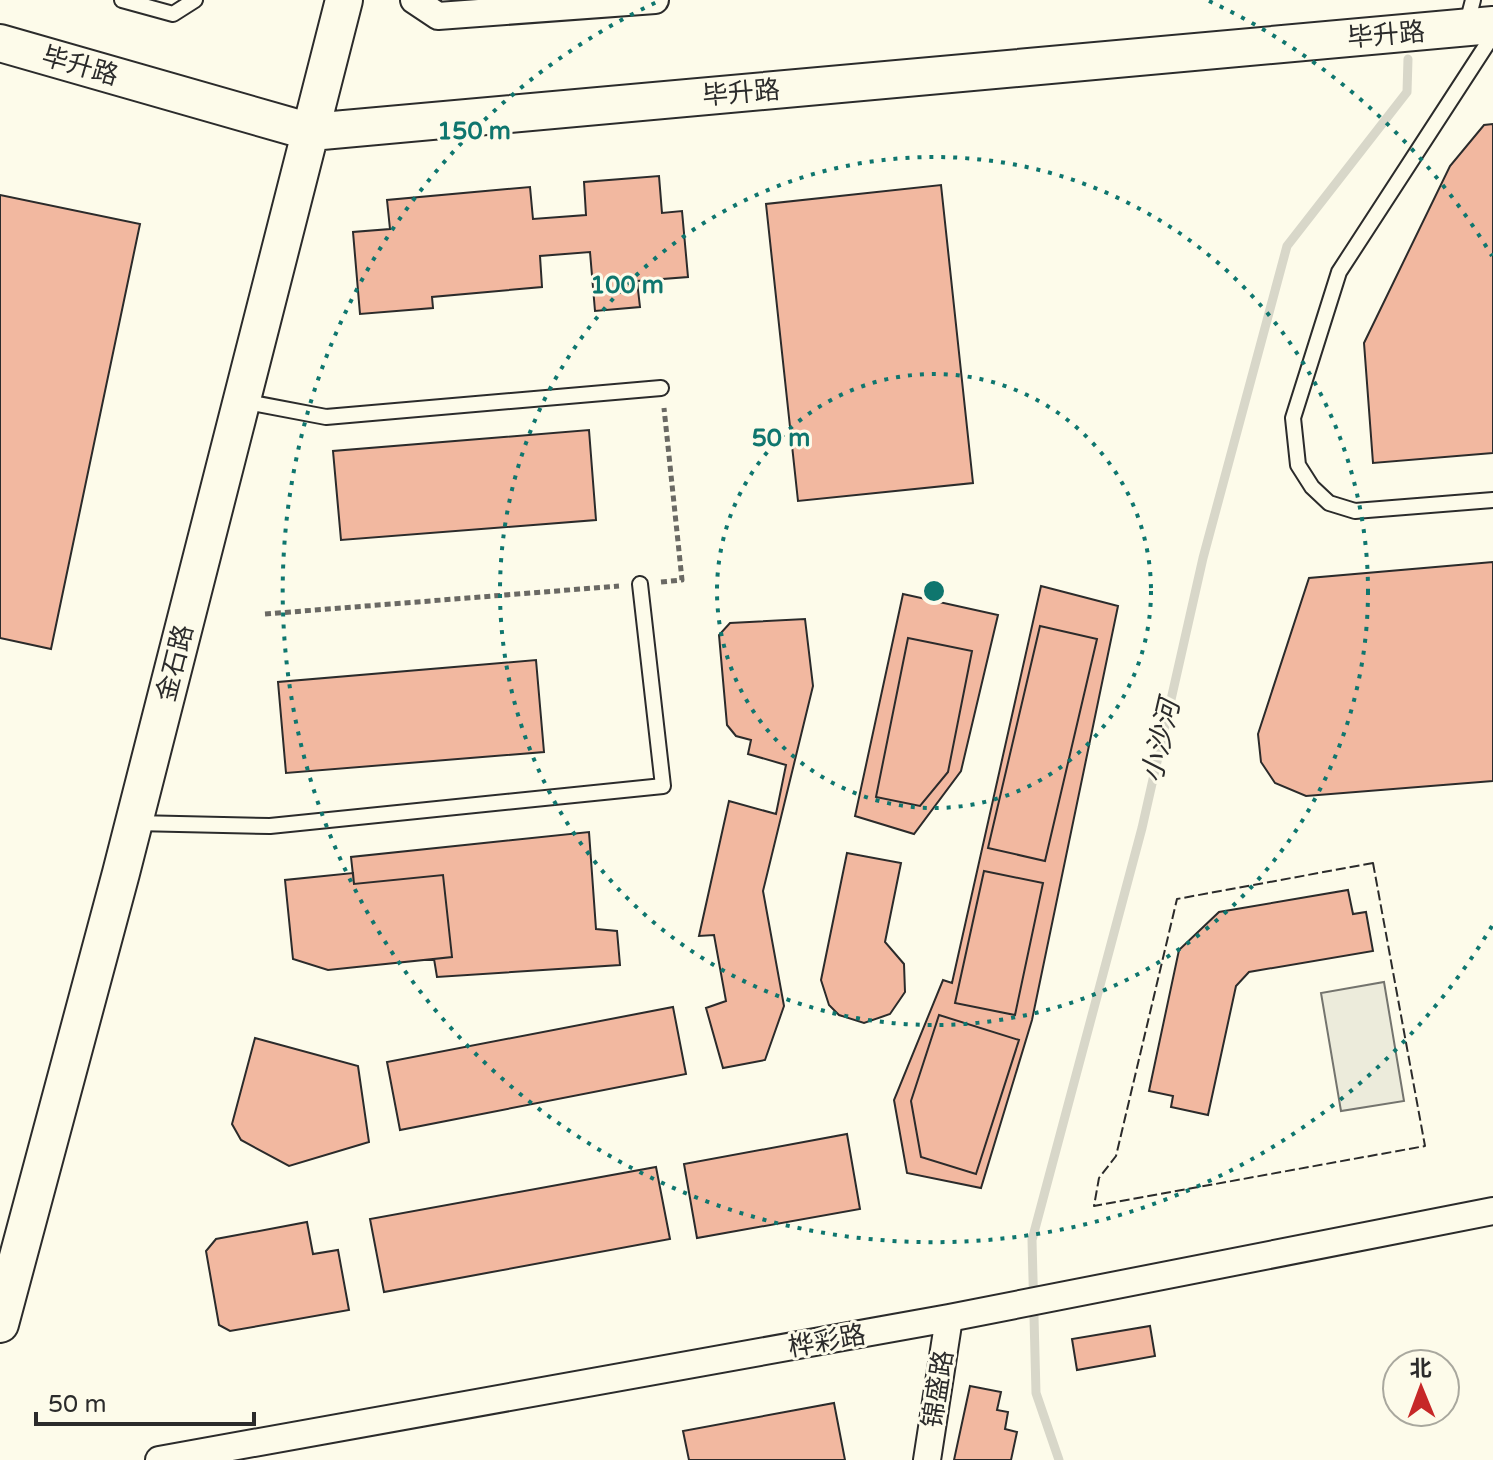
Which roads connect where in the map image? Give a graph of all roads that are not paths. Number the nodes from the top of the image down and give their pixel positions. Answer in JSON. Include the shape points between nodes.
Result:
{"nodes":[{"id":1,"x":122,"y":0,"type":"edge"},
{"id":2,"x":195,"y":0,"type":"edge"},
{"id":3,"x":344,"y":0,"type":"edge"},
{"id":4,"x":414,"y":0,"type":"edge"},
{"id":5,"x":655,"y":0,"type":"edge"},
{"id":6,"x":1481,"y":22,"type":"edge"},
{"id":7,"x":0,"y":43,"type":"edge"},
{"id":8,"x":311,"y":132,"type":"junction"},
{"id":9,"x":661,"y":388,"type":"road end"},
{"id":10,"x":242,"y":401,"type":"junction"},
{"id":11,"x":1493,"y":500,"type":"edge"},
{"id":12,"x":640,"y":584,"type":"road end"},
{"id":13,"x":134,"y":823,"type":"junction"},
{"id":14,"x":1493,"y":1211,"type":"edge"},
{"id":15,"x":949,"y":1318,"type":"junction"},
{"id":16,"x":0,"y":1324,"type":"edge"},
{"id":17,"x":159,"y":1460,"type":"edge"},
{"id":18,"x":927,"y":1460,"type":"edge"}],
"edges":[{"from":1,"to":2,"type":"lane","via":[[173,14]]},
{"from":3,"to":8,"type":"street","name":"金石路"},
{"from":4,"to":5,"type":"street","via":[[438,16]]},
{"from":6,"to":8,"type":"street","name":"毕升路"},
{"from":6,"to":11,"type":"lane","via":[[1339,272],[1293,418],[1298,465],[1329,503],[1355,511]]},
{"from":7,"to":8,"type":"street","name":"毕升路"},
{"from":8,"to":10,"type":"street","name":"金石路"},
{"from":9,"to":10,"type":"lane","via":[[326,417]]},
{"from":10,"to":13,"type":"street","name":"金石路"},
{"from":12,"to":13,"type":"lane","via":[[663,786],[270,826]]},
{"from":13,"to":16,"type":"street","name":"金石路"},
{"from":14,"to":15,"type":"street","name":"桦彩路"},
{"from":15,"to":17,"type":"street","name":"桦彩路"},
{"from":15,"to":18,"type":"street","name":"锦盛路"}]}
